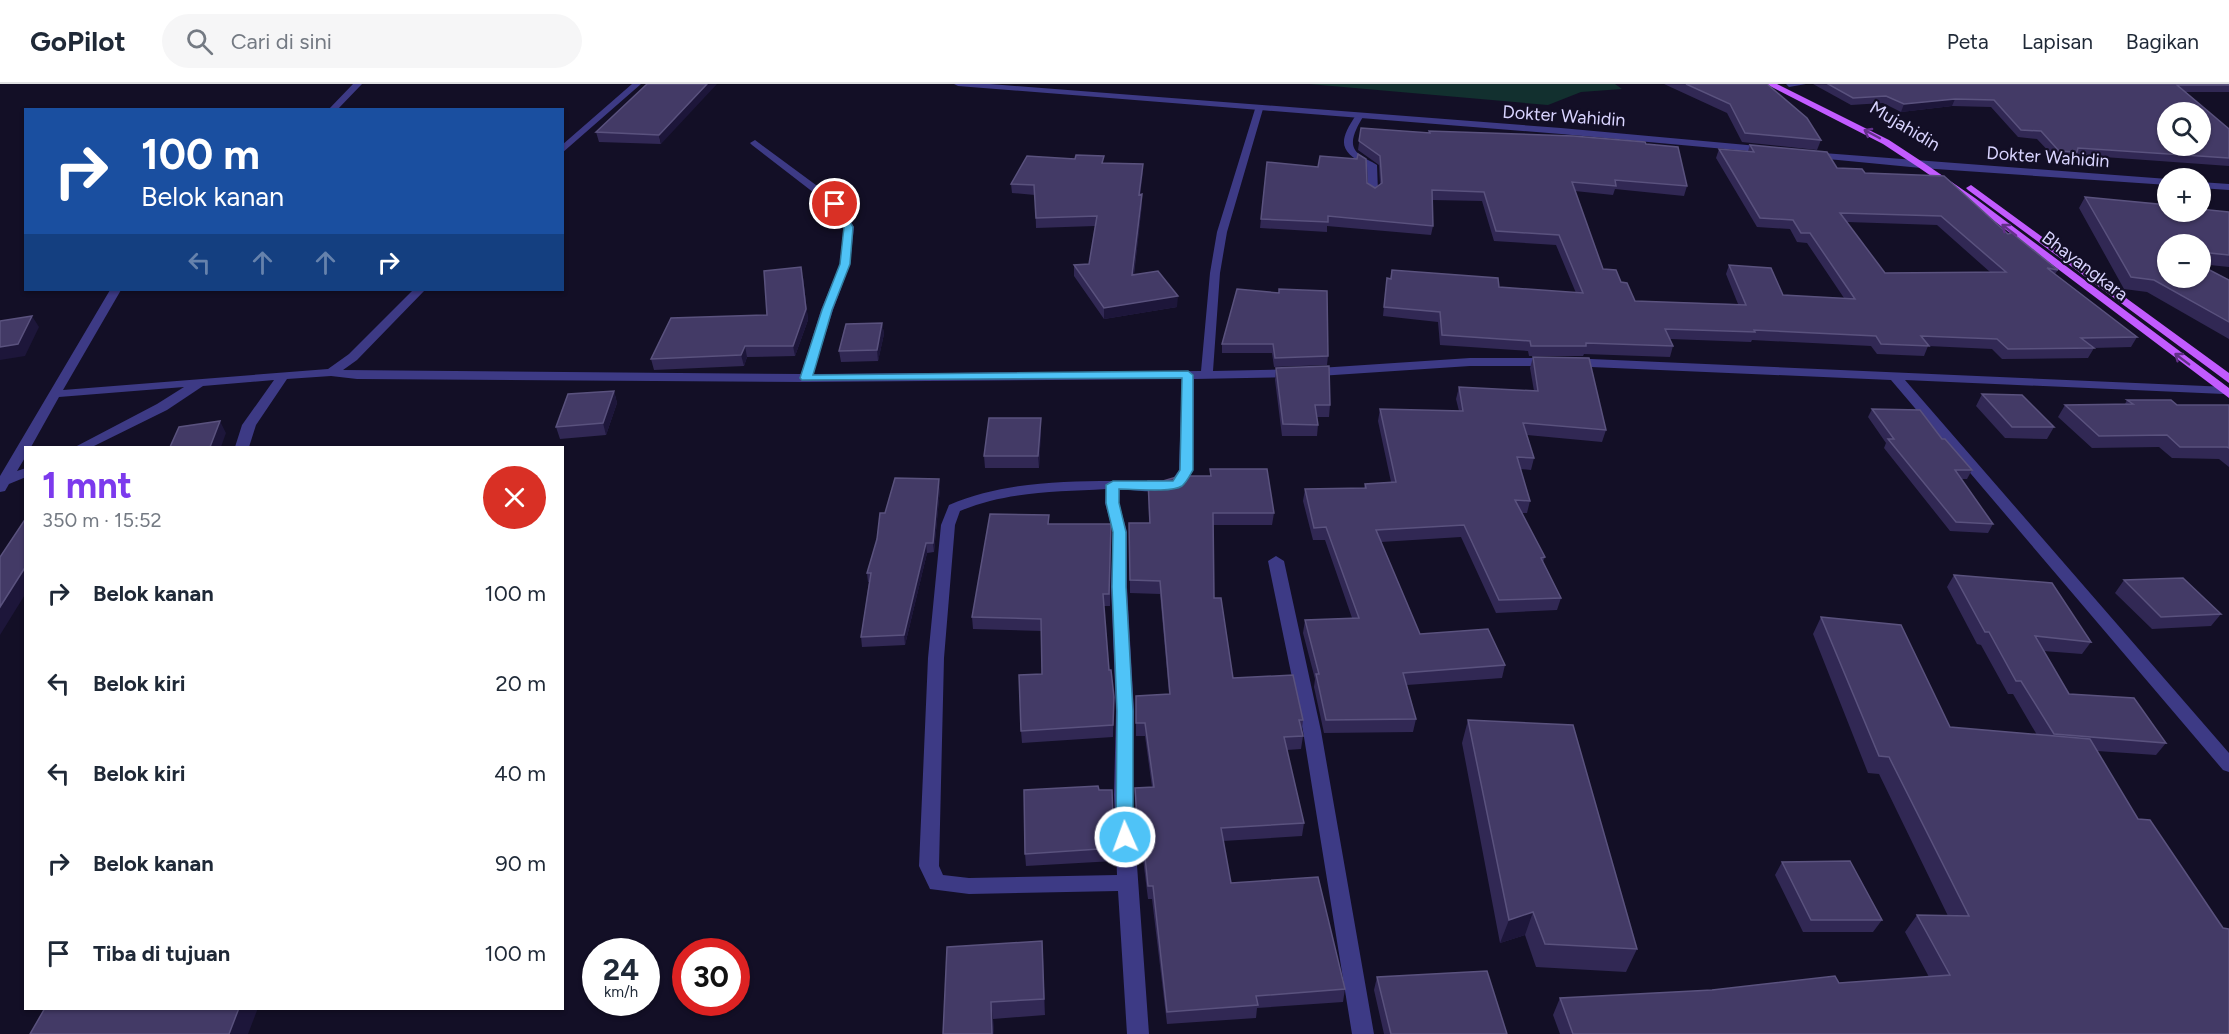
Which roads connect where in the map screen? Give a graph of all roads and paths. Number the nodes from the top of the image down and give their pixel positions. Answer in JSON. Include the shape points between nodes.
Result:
{"nodes":[{"id":1,"x":358,"y":84,"type":"edge"},
{"id":2,"x":637,"y":84,"type":"edge"},
{"id":3,"x":958,"y":84,"type":"edge"},
{"id":4,"x":1770,"y":84,"type":"edge"},
{"id":5,"x":1802,"y":84,"type":"edge"},
{"id":6,"x":1788,"y":85,"type":"edge"},
{"id":7,"x":334,"y":108,"type":"edge"},
{"id":8,"x":1259,"y":109,"type":"junction"},
{"id":9,"x":1359,"y":117,"type":"junction"},
{"id":10,"x":755,"y":143,"type":"dead end"},
{"id":11,"x":564,"y":148,"type":"edge"},
{"id":12,"x":1774,"y":151,"type":"edge"},
{"id":13,"x":1797,"y":153,"type":"edge"},
{"id":14,"x":1921,"y":165,"type":"junction"},
{"id":15,"x":1941,"y":166,"type":"junction"},
{"id":16,"x":2157,"y":181,"type":"edge"},
{"id":17,"x":2211,"y":186,"type":"edge"},
{"id":18,"x":2229,"y":187,"type":"edge"},
{"id":19,"x":1373,"y":192,"type":"edge"},
{"id":20,"x":114,"y":291,"type":"edge"},
{"id":21,"x":418,"y":291,"type":"edge"},
{"id":22,"x":331,"y":372,"type":"junction"},
{"id":23,"x":1188,"y":375,"type":"junction"},
{"id":24,"x":1207,"y":375,"type":"junction"},
{"id":25,"x":1894,"y":375,"type":"junction"},
{"id":26,"x":283,"y":376,"type":"junction"},
{"id":27,"x":806,"y":378,"type":"junction"},
{"id":28,"x":201,"y":382,"type":"junction"},
{"id":29,"x":2227,"y":388,"type":"edge"},
{"id":30,"x":55,"y":394,"type":"junction"},
{"id":31,"x":24,"y":446,"type":"edge"},
{"id":32,"x":84,"y":446,"type":"edge"},
{"id":33,"x":242,"y":446,"type":"edge"},
{"id":34,"x":24,"y":447,"type":"edge"},
{"id":35,"x":24,"y":473,"type":"edge"},
{"id":36,"x":2,"y":484,"type":"edge"},
{"id":37,"x":1113,"y":485,"type":"junction"},
{"id":38,"x":1276,"y":561,"type":"dead end"},
{"id":39,"x":2229,"y":765,"type":"edge"},
{"id":40,"x":1127,"y":883,"type":"junction"},
{"id":41,"x":1138,"y":1034,"type":"edge"},
{"id":42,"x":1363,"y":1034,"type":"edge"}],
"edges":[{"from":1,"to":7,"type":"street"},
{"from":2,"to":11,"type":"street"},
{"from":3,"to":8,"type":"street","name":"Dokter Wahidin"},
{"from":14,"to":4,"type":"main road","name":"Mujahidin","one_way":true,"via":[[1832,113]]},
{"from":5,"to":6,"type":"street"},
{"from":6,"to":15,"type":"main road","name":"Mujahidin","via":[[1874,124]]},
{"from":8,"to":9,"type":"street","name":"Dokter Wahidin"},
{"from":8,"to":24,"type":"street","via":[[1221,232]]},
{"from":9,"to":12,"type":"street","name":"Dokter Wahidin"},
{"from":9,"to":19,"type":"street","via":[[1348,142],[1353,155],[1372,165]]},
{"from":10,"to":27,"type":"street","via":[[835,204],[849,227],[845,264]]},
{"from":13,"to":14,"type":"street","name":"Dokter Wahidin"},
{"from":14,"to":15,"type":"street","name":"Dokter Wahidin"},
{"from":29,"to":14,"type":"main road","name":"Bhayangkara","one_way":true},
{"from":15,"to":16,"type":"street","name":"Dokter Wahidin"},
{"from":15,"to":29,"type":"main road","name":"Bhayangkara"},
{"from":17,"to":18,"type":"street"},
{"from":20,"to":30,"type":"street"},
{"from":21,"to":22,"type":"street","via":[[360,350]]},
{"from":22,"to":26,"type":"street"},
{"from":22,"to":27,"type":"street"},
{"from":23,"to":24,"type":"street"},
{"from":23,"to":27,"type":"street"},
{"from":23,"to":37,"type":"street","via":[[1186,470],[1182,479],[1167,486]]},
{"from":24,"to":25,"type":"street","via":[[1523,362]]},
{"from":25,"to":29,"type":"street"},
{"from":25,"to":39,"type":"street"},
{"from":26,"to":28,"type":"street"},
{"from":26,"to":33,"type":"street","via":[[249,425]]},
{"from":28,"to":30,"type":"street"},
{"from":28,"to":32,"type":"street","via":[[162,407]]},
{"from":30,"to":31,"type":"street"},
{"from":34,"to":36,"type":"street"},
{"from":35,"to":36,"type":"street"},
{"from":37,"to":40,"type":"street","via":[[1112,503],[1120,532]]},
{"from":37,"to":40,"type":"street","via":[[1013,491],[971,499],[954,508],[948,525],[936,658],[929,866],[937,883],[969,886]]},
{"from":38,"to":42,"type":"street","via":[[1312,731]]},
{"from":40,"to":41,"type":"street"}]}
